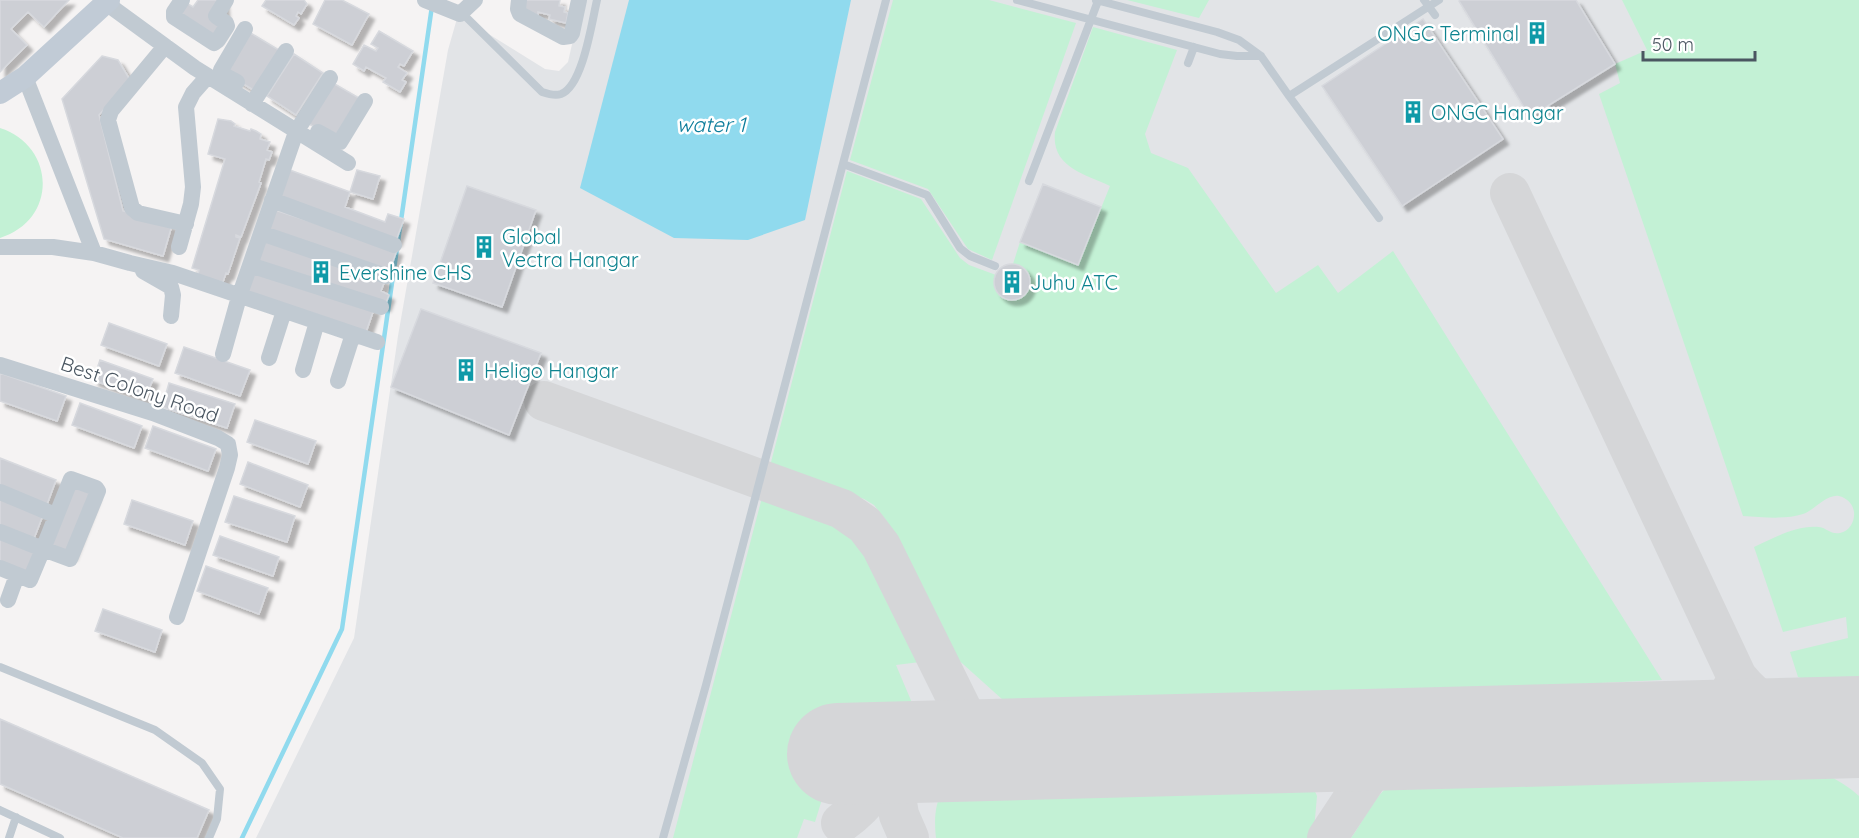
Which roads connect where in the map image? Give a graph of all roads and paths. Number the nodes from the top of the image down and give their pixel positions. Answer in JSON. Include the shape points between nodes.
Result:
{"nodes":[{"id":1,"x":182,"y":0,"type":"edge"},
{"id":2,"x":226,"y":0,"type":"edge"},
{"id":3,"x":425,"y":0,"type":"edge"},
{"id":4,"x":475,"y":0,"type":"edge"},
{"id":5,"x":519,"y":0,"type":"edge"},
{"id":6,"x":579,"y":0,"type":"edge"},
{"id":7,"x":597,"y":0,"type":"edge"},
{"id":8,"x":886,"y":0,"type":"edge"},
{"id":9,"x":1017,"y":0,"type":"edge"},
{"id":10,"x":1097,"y":0,"type":"edge"},
{"id":11,"x":1439,"y":0,"type":"edge"},
{"id":12,"x":107,"y":2,"type":"edge"},
{"id":13,"x":1427,"y":3,"type":"edge"},
{"id":14,"x":456,"y":13,"type":"junction"},
{"id":15,"x":1435,"y":15,"type":"dead end"},
{"id":16,"x":1091,"y":19,"type":"junction"},
{"id":17,"x":245,"y":29,"type":"dead end"},
{"id":18,"x":1194,"y":47,"type":"junction"},
{"id":19,"x":167,"y":48,"type":"junction"},
{"id":20,"x":286,"y":51,"type":"dead end"},
{"id":21,"x":1261,"y":56,"type":"junction"},
{"id":22,"x":1188,"y":63,"type":"dead end"},
{"id":23,"x":208,"y":76,"type":"junction"},
{"id":24,"x":25,"y":77,"type":"junction"},
{"id":25,"x":330,"y":78,"type":"dead end"},
{"id":26,"x":144,"y":80,"type":"dead end"},
{"id":27,"x":0,"y":93,"type":"edge"},
{"id":28,"x":1289,"y":96,"type":"junction"},
{"id":29,"x":255,"y":100,"type":"junction"},
{"id":30,"x":365,"y":101,"type":"dead end"},
{"id":31,"x":299,"y":127,"type":"junction"},
{"id":32,"x":348,"y":163,"type":"dead end"},
{"id":33,"x":843,"y":164,"type":"junction"},
{"id":34,"x":1029,"y":181,"type":"dead end"},
{"id":35,"x":272,"y":200,"type":"junction"},
{"id":36,"x":1379,"y":218,"type":"dead end"},
{"id":37,"x":184,"y":221,"type":"junction"},
{"id":38,"x":261,"y":233,"type":"junction"},
{"id":39,"x":394,"y":245,"type":"dead end"},
{"id":40,"x":0,"y":247,"type":"edge"},
{"id":41,"x":179,"y":247,"type":"dead end"},
{"id":42,"x":94,"y":253,"type":"junction"},
{"id":43,"x":130,"y":263,"type":"junction"},
{"id":44,"x":250,"y":265,"type":"junction"},
{"id":45,"x":995,"y":266,"type":"dead end"},
{"id":46,"x":386,"y":276,"type":"dead end"},
{"id":47,"x":239,"y":297,"type":"junction"},
{"id":48,"x":381,"y":307,"type":"dead end"},
{"id":49,"x":284,"y":311,"type":"junction"},
{"id":50,"x":171,"y":316,"type":"dead end"},
{"id":51,"x":317,"y":322,"type":"junction"},
{"id":52,"x":353,"y":334,"type":"junction"},
{"id":53,"x":377,"y":342,"type":"dead end"},
{"id":54,"x":223,"y":354,"type":"dead end"},
{"id":55,"x":269,"y":358,"type":"dead end"},
{"id":56,"x":0,"y":365,"type":"edge"},
{"id":57,"x":303,"y":370,"type":"dead end"},
{"id":58,"x":338,"y":381,"type":"dead end"},
{"id":59,"x":0,"y":492,"type":"edge"},
{"id":60,"x":56,"y":515,"type":"junction"},
{"id":61,"x":0,"y":532,"type":"edge"},
{"id":62,"x":43,"y":549,"type":"junction"},
{"id":63,"x":0,"y":568,"type":"edge"},
{"id":64,"x":17,"y":575,"type":"junction"},
{"id":65,"x":8,"y":600,"type":"dead end"},
{"id":66,"x":177,"y":617,"type":"dead end"},
{"id":67,"x":0,"y":667,"type":"edge"},
{"id":68,"x":0,"y":810,"type":"edge"},
{"id":69,"x":16,"y":817,"type":"junction"},
{"id":70,"x":9,"y":838,"type":"edge"},
{"id":71,"x":60,"y":838,"type":"edge"},
{"id":72,"x":209,"y":838,"type":"edge"},
{"id":73,"x":663,"y":838,"type":"edge"}],
"edges":[{"from":1,"to":2,"type":"street","via":[[174,17],[214,43],[227,26],[216,16]]},
{"from":3,"to":14,"type":"street"},
{"from":4,"to":14,"type":"street"},
{"from":5,"to":6,"type":"street","via":[[520,14],[563,37],[572,33]]},
{"from":7,"to":14,"type":"lane","via":[[580,70],[570,88],[554,95],[542,92],[466,17]]},
{"from":8,"to":33,"type":"lane"},
{"from":9,"to":16,"type":"lane"},
{"from":10,"to":16,"type":"lane"},
{"from":10,"to":21,"type":"lane","via":[[1217,32],[1239,40]]},
{"from":11,"to":13,"type":"lane"},
{"from":12,"to":19,"type":"street"},
{"from":12,"to":24,"type":"street"},
{"from":13,"to":15,"type":"lane"},
{"from":13,"to":28,"type":"lane"},
{"from":16,"to":18,"type":"lane"},
{"from":16,"to":34,"type":"lane"},
{"from":17,"to":29,"type":"street","via":[[221,72]]},
{"from":18,"to":21,"type":"lane","via":[[1237,56]]},
{"from":18,"to":22,"type":"lane"},
{"from":19,"to":23,"type":"street"},
{"from":19,"to":26,"type":"street"},
{"from":19,"to":37,"type":"street","via":[[111,111],[108,120],[132,208],[138,213]]},
{"from":20,"to":29,"type":"street"},
{"from":21,"to":28,"type":"lane"},
{"from":23,"to":29,"type":"street"},
{"from":23,"to":37,"type":"street","via":[[186,107],[193,172],[192,196]]},
{"from":24,"to":27,"type":"street"},
{"from":24,"to":42,"type":"street"},
{"from":25,"to":31,"type":"street"},
{"from":28,"to":36,"type":"lane"},
{"from":29,"to":31,"type":"street"},
{"from":30,"to":31,"type":"street","via":[[340,142]]},
{"from":31,"to":32,"type":"street"},
{"from":31,"to":35,"type":"street"},
{"from":33,"to":45,"type":"lane","via":[[927,195],[960,248]]},
{"from":33,"to":73,"type":"lane"},
{"from":35,"to":38,"type":"street"},
{"from":35,"to":39,"type":"street"},
{"from":37,"to":41,"type":"street"},
{"from":38,"to":44,"type":"street"},
{"from":38,"to":46,"type":"street"},
{"from":40,"to":42,"type":"street","via":[[53,247]]},
{"from":42,"to":43,"type":"street"},
{"from":43,"to":47,"type":"street","via":[[173,273]]},
{"from":43,"to":50,"type":"street","via":[[171,287]]},
{"from":44,"to":47,"type":"street"},
{"from":44,"to":48,"type":"street"},
{"from":47,"to":49,"type":"street"},
{"from":47,"to":54,"type":"street"},
{"from":49,"to":51,"type":"street"},
{"from":49,"to":55,"type":"street"},
{"from":51,"to":52,"type":"street"},
{"from":51,"to":57,"type":"street"},
{"from":52,"to":53,"type":"street"},
{"from":52,"to":58,"type":"street"},
{"from":56,"to":66,"type":"street","name":"Best Colony Road","via":[[153,413],[228,444],[227,468]]},
{"from":59,"to":60,"type":"street"},
{"from":60,"to":62,"type":"street"},
{"from":60,"to":62,"type":"street","via":[[71,478],[98,489],[70,559]]},
{"from":61,"to":62,"type":"street"},
{"from":62,"to":64,"type":"street","via":[[31,579]]},
{"from":63,"to":64,"type":"street"},
{"from":64,"to":65,"type":"street"},
{"from":67,"to":72,"type":"lane","via":[[155,730],[202,763],[220,789],[217,819]]},
{"from":68,"to":69,"type":"lane"},
{"from":69,"to":70,"type":"lane"},
{"from":69,"to":71,"type":"lane"}]}
